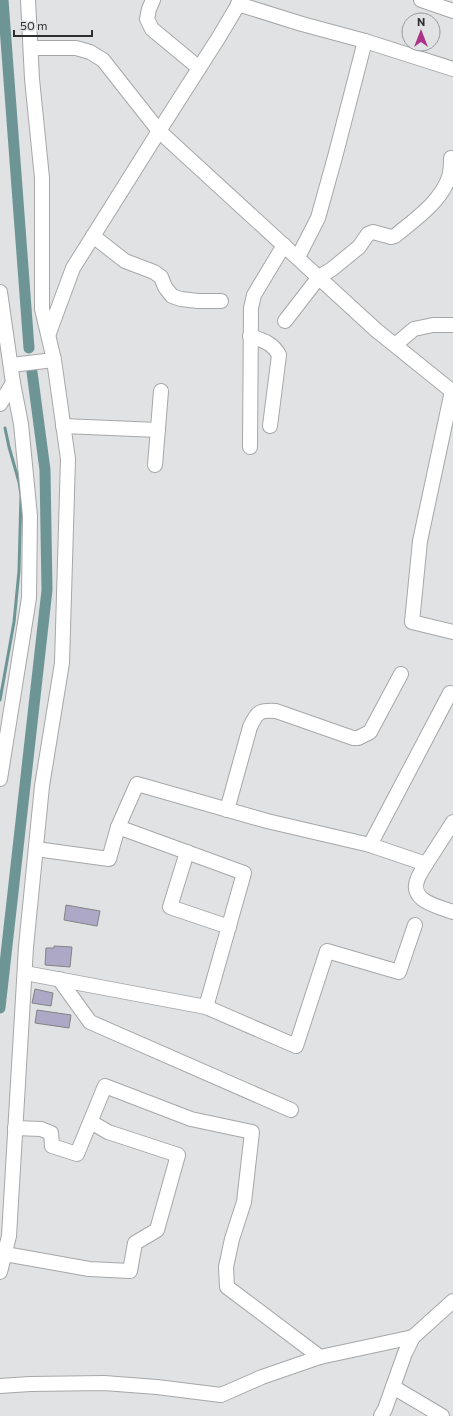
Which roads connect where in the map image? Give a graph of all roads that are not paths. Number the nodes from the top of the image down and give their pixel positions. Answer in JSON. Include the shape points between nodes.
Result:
{"nodes":[{"id":1,"x":28,"y":0,"type":"edge"},
{"id":2,"x":153,"y":0,"type":"edge"},
{"id":3,"x":421,"y":0,"type":"edge"},
{"id":4,"x":240,"y":2,"type":"edge"},
{"id":5,"x":453,"y":11,"type":"edge"},
{"id":6,"x":365,"y":41,"type":"junction"},
{"id":7,"x":31,"y":48,"type":"junction"},
{"id":8,"x":199,"y":68,"type":"junction"},
{"id":9,"x":453,"y":70,"type":"edge"},
{"id":10,"x":159,"y":131,"type":"junction"},
{"id":11,"x":451,"y":158,"type":"dead end"},
{"id":12,"x":93,"y":236,"type":"junction"},
{"id":13,"x":284,"y":245,"type":"junction"},
{"id":14,"x":298,"y":257,"type":"junction"},
{"id":15,"x":319,"y":277,"type":"junction"},
{"id":16,"x":0,"y":292,"type":"edge"},
{"id":17,"x":221,"y":301,"type":"dead end"},
{"id":18,"x":285,"y":321,"type":"dead end"},
{"id":19,"x":453,"y":325,"type":"edge"},
{"id":20,"x":49,"y":333,"type":"junction"},
{"id":21,"x":250,"y":336,"type":"junction"},
{"id":22,"x":395,"y":345,"type":"junction"},
{"id":23,"x":47,"y":360,"type":"junction"},
{"id":24,"x":17,"y":364,"type":"junction"},
{"id":25,"x":13,"y":383,"type":"junction"},
{"id":26,"x":161,"y":392,"type":"dead end"},
{"id":27,"x":453,"y":392,"type":"edge"},
{"id":28,"x":0,"y":404,"type":"edge"},
{"id":29,"x":63,"y":426,"type":"junction"},
{"id":30,"x":270,"y":426,"type":"dead end"},
{"id":31,"x":158,"y":430,"type":"junction"},
{"id":32,"x":250,"y":447,"type":"dead end"},
{"id":33,"x":155,"y":465,"type":"dead end"},
{"id":34,"x":453,"y":632,"type":"edge"},
{"id":35,"x":401,"y":674,"type":"dead end"},
{"id":36,"x":453,"y":694,"type":"edge"},
{"id":37,"x":0,"y":779,"type":"edge"},
{"id":38,"x":227,"y":810,"type":"junction"},
{"id":39,"x":453,"y":822,"type":"edge"},
{"id":40,"x":118,"y":827,"type":"junction"},
{"id":41,"x":370,"y":845,"type":"junction"},
{"id":42,"x":36,"y":849,"type":"junction"},
{"id":43,"x":187,"y":852,"type":"junction"},
{"id":44,"x":426,"y":864,"type":"junction"},
{"id":45,"x":453,"y":912,"type":"edge"},
{"id":46,"x":415,"y":925,"type":"dead end"},
{"id":47,"x":229,"y":927,"type":"junction"},
{"id":48,"x":25,"y":973,"type":"junction"},
{"id":49,"x":59,"y":979,"type":"junction"},
{"id":50,"x":206,"y":1007,"type":"junction"},
{"id":51,"x":290,"y":1110,"type":"dead end"},
{"id":52,"x":91,"y":1122,"type":"junction"},
{"id":53,"x":15,"y":1128,"type":"junction"},
{"id":54,"x":5,"y":1254,"type":"junction"},
{"id":55,"x":0,"y":1272,"type":"edge"},
{"id":56,"x":453,"y":1301,"type":"edge"},
{"id":57,"x":413,"y":1337,"type":"junction"},
{"id":58,"x":320,"y":1357,"type":"junction"},
{"id":59,"x":0,"y":1386,"type":"edge"},
{"id":60,"x":393,"y":1387,"type":"junction"},
{"id":61,"x":381,"y":1416,"type":"edge"},
{"id":62,"x":442,"y":1416,"type":"edge"}],
"edges":[{"from":1,"to":7,"type":"street"},
{"from":2,"to":8,"type":"street","via":[[147,19],[152,29]]},
{"from":3,"to":5,"type":"street"},
{"from":4,"to":6,"type":"street","via":[[302,24]]},
{"from":4,"to":8,"type":"street"},
{"from":6,"to":9,"type":"street"},
{"from":6,"to":14,"type":"street","via":[[318,218]]},
{"from":7,"to":10,"type":"street","via":[[76,48],[90,52],[103,60]]},
{"from":7,"to":20,"type":"street","via":[[42,178],[42,309]]},
{"from":8,"to":10,"type":"street"},
{"from":10,"to":12,"type":"street"},
{"from":10,"to":13,"type":"street"},
{"from":11,"to":15,"type":"street","via":[[449,176],[443,189],[421,213],[395,236],[373,232],[368,234],[359,247]]},
{"from":12,"to":17,"type":"street","via":[[125,261],[161,277],[172,296],[198,301]]},
{"from":12,"to":20,"type":"street","via":[[73,268]]},
{"from":13,"to":14,"type":"street"},
{"from":13,"to":21,"type":"street","via":[[254,295]]},
{"from":14,"to":15,"type":"street"},
{"from":15,"to":18,"type":"street"},
{"from":15,"to":22,"type":"street"},
{"from":16,"to":24,"type":"street"},
{"from":19,"to":22,"type":"street","via":[[414,328]]},
{"from":20,"to":23,"type":"street"},
{"from":21,"to":30,"type":"street","via":[[267,342],[276,348],[279,355]]},
{"from":21,"to":32,"type":"street"},
{"from":22,"to":27,"type":"street"},
{"from":23,"to":24,"type":"street"},
{"from":23,"to":29,"type":"street"},
{"from":24,"to":25,"type":"street"},
{"from":25,"to":28,"type":"street"},
{"from":25,"to":37,"type":"street","via":[[21,424],[30,516],[29,598]]},
{"from":26,"to":31,"type":"street"},
{"from":27,"to":34,"type":"street","via":[[420,541],[412,622]]},
{"from":29,"to":31,"type":"street"},
{"from":29,"to":42,"type":"street","via":[[68,460],[62,663],[42,786]]},
{"from":31,"to":33,"type":"street"},
{"from":35,"to":38,"type":"street","via":[[370,732],[358,738],[276,711],[264,710],[259,713],[250,727]]},
{"from":36,"to":41,"type":"street","via":[[450,693]]},
{"from":38,"to":40,"type":"street","via":[[137,784]]},
{"from":38,"to":41,"type":"street"},
{"from":39,"to":44,"type":"street"},
{"from":40,"to":42,"type":"street","via":[[109,859]]},
{"from":40,"to":43,"type":"street"},
{"from":41,"to":44,"type":"street"},
{"from":42,"to":48,"type":"street"},
{"from":43,"to":47,"type":"street","via":[[244,872]]},
{"from":43,"to":47,"type":"street","via":[[170,906]]},
{"from":44,"to":45,"type":"street","via":[[417,879],[417,893],[423,900]]},
{"from":46,"to":50,"type":"street","via":[[399,972],[327,951],[296,1046]]},
{"from":47,"to":50,"type":"street"},
{"from":48,"to":49,"type":"street"},
{"from":48,"to":53,"type":"street"},
{"from":49,"to":50,"type":"street"},
{"from":49,"to":51,"type":"street","via":[[90,1022]]},
{"from":52,"to":53,"type":"street","via":[[77,1154],[52,1146],[51,1133],[41,1129]]},
{"from":52,"to":54,"type":"street","via":[[108,1132],[178,1155],[157,1230],[135,1243],[130,1271],[89,1268]]},
{"from":52,"to":58,"type":"street","via":[[105,1086],[191,1119],[252,1132],[244,1202],[226,1267],[227,1288]]},
{"from":53,"to":54,"type":"street","via":[[9,1236]]},
{"from":54,"to":55,"type":"street"},
{"from":56,"to":57,"type":"street"},
{"from":57,"to":58,"type":"street"},
{"from":57,"to":60,"type":"street"},
{"from":58,"to":59,"type":"street","via":[[262,1377],[221,1395],[104,1383]]},
{"from":60,"to":61,"type":"street"},
{"from":60,"to":62,"type":"street"}]}
